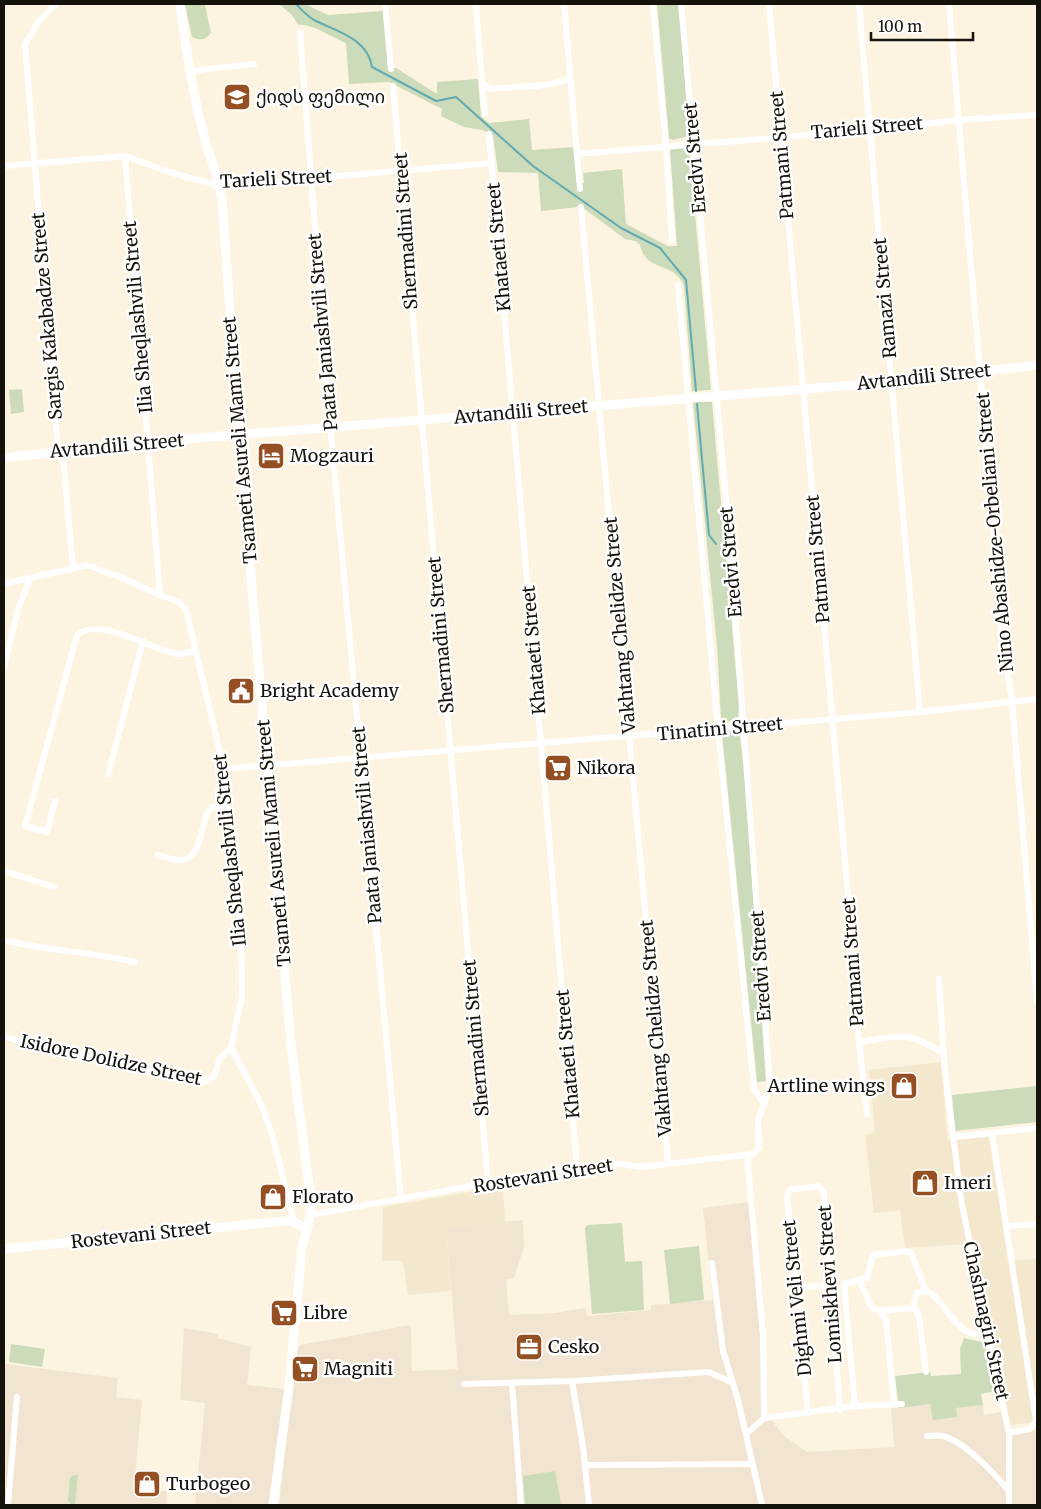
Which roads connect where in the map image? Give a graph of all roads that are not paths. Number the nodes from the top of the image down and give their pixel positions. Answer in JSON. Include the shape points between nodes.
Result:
{"nodes":[{"id":1,"x":56,"y":4,"type":"edge"},
{"id":2,"x":180,"y":4,"type":"edge"},
{"id":3,"x":385,"y":4,"type":"edge"},
{"id":4,"x":476,"y":4,"type":"edge"},
{"id":5,"x":564,"y":4,"type":"edge"},
{"id":6,"x":653,"y":4,"type":"edge"},
{"id":7,"x":681,"y":4,"type":"edge"},
{"id":8,"x":769,"y":4,"type":"edge"},
{"id":9,"x":859,"y":4,"type":"edge"},
{"id":10,"x":949,"y":4,"type":"edge"},
{"id":11,"x":300,"y":32,"type":"dead end"},
{"id":12,"x":254,"y":64,"type":"dead end"},
{"id":13,"x":391,"y":69,"type":"dead end"},
{"id":14,"x":190,"y":71,"type":"junction"},
{"id":15,"x":570,"y":78,"type":"junction"},
{"id":16,"x":482,"y":84,"type":"junction"},
{"id":17,"x":393,"y":86,"type":"dead end"},
{"id":18,"x":484,"y":114,"type":"dead end"},
{"id":19,"x":1037,"y":115,"type":"edge"},
{"id":20,"x":959,"y":120,"type":"junction"},
{"id":21,"x":871,"y":130,"type":"junction"},
{"id":22,"x":489,"y":134,"type":"dead end"},
{"id":23,"x":781,"y":136,"type":"junction"},
{"id":24,"x":694,"y":144,"type":"junction"},
{"id":25,"x":666,"y":146,"type":"junction"},
{"id":26,"x":577,"y":154,"type":"junction"},
{"id":27,"x":125,"y":156,"type":"junction"},
{"id":28,"x":35,"y":162,"type":"junction"},
{"id":29,"x":492,"y":163,"type":"junction"},
{"id":30,"x":4,"y":166,"type":"edge"},
{"id":31,"x":401,"y":169,"type":"junction"},
{"id":32,"x":310,"y":179,"type":"junction"},
{"id":33,"x":220,"y":186,"type":"junction"},
{"id":34,"x":580,"y":189,"type":"dead end"},
{"id":35,"x":582,"y":207,"type":"dead end"},
{"id":36,"x":672,"y":240,"type":"dead end"},
{"id":37,"x":678,"y":285,"type":"dead end"},
{"id":38,"x":1037,"y":365,"type":"edge"},
{"id":39,"x":981,"y":371,"type":"junction"},
{"id":40,"x":892,"y":382,"type":"junction"},
{"id":41,"x":802,"y":389,"type":"junction"},
{"id":42,"x":715,"y":396,"type":"junction"},
{"id":43,"x":689,"y":398,"type":"junction"},
{"id":44,"x":601,"y":405,"type":"junction"},
{"id":45,"x":513,"y":413,"type":"junction"},
{"id":46,"x":422,"y":421,"type":"junction"},
{"id":47,"x":330,"y":429,"type":"junction"},
{"id":48,"x":240,"y":436,"type":"junction"},
{"id":49,"x":148,"y":442,"type":"junction"},
{"id":50,"x":58,"y":450,"type":"junction"},
{"id":51,"x":4,"y":458,"type":"edge"},
{"id":52,"x":73,"y":567,"type":"junction"},
{"id":53,"x":31,"y":578,"type":"junction"},
{"id":54,"x":4,"y":584,"type":"edge"},
{"id":55,"x":160,"y":595,"type":"junction"},
{"id":56,"x":142,"y":641,"type":"junction"},
{"id":57,"x":194,"y":651,"type":"junction"},
{"id":58,"x":4,"y":667,"type":"edge"},
{"id":59,"x":1037,"y":699,"type":"edge"},
{"id":60,"x":1012,"y":701,"type":"junction"},
{"id":61,"x":920,"y":712,"type":"junction"},
{"id":62,"x":833,"y":719,"type":"junction"},
{"id":63,"x":743,"y":727,"type":"junction"},
{"id":64,"x":718,"y":729,"type":"junction"},
{"id":65,"x":630,"y":736,"type":"junction"},
{"id":66,"x":542,"y":744,"type":"junction"},
{"id":67,"x":451,"y":751,"type":"junction"},
{"id":68,"x":361,"y":759,"type":"junction"},
{"id":69,"x":268,"y":766,"type":"junction"},
{"id":70,"x":224,"y":769,"type":"junction"},
{"id":71,"x":108,"y":775,"type":"dead end"},
{"id":72,"x":55,"y":801,"type":"dead end"},
{"id":73,"x":227,"y":807,"type":"junction"},
{"id":74,"x":158,"y":855,"type":"dead end"},
{"id":75,"x":4,"y":872,"type":"edge"},
{"id":76,"x":54,"y":887,"type":"dead end"},
{"id":77,"x":4,"y":940,"type":"edge"},
{"id":78,"x":135,"y":962,"type":"dead end"},
{"id":79,"x":939,"y":979,"type":"dead end"},
{"id":80,"x":1037,"y":1000,"type":"edge"},
{"id":81,"x":4,"y":1036,"type":"edge"},
{"id":82,"x":859,"y":1042,"type":"junction"},
{"id":83,"x":231,"y":1048,"type":"junction"},
{"id":84,"x":944,"y":1054,"type":"junction"},
{"id":85,"x":764,"y":1104,"type":"junction"},
{"id":86,"x":867,"y":1114,"type":"dead end"},
{"id":87,"x":1037,"y":1128,"type":"edge"},
{"id":88,"x":992,"y":1133,"type":"junction"},
{"id":89,"x":953,"y":1137,"type":"junction"},
{"id":90,"x":747,"y":1155,"type":"junction"},
{"id":91,"x":668,"y":1162,"type":"junction"},
{"id":92,"x":578,"y":1167,"type":"junction"},
{"id":93,"x":488,"y":1183,"type":"junction"},
{"id":94,"x":794,"y":1188,"type":"joint"},
{"id":95,"x":401,"y":1200,"type":"junction"},
{"id":96,"x":310,"y":1215,"type":"junction"},
{"id":97,"x":294,"y":1222,"type":"junction"},
{"id":98,"x":1037,"y":1224,"type":"edge"},
{"id":99,"x":1006,"y":1226,"type":"junction"},
{"id":100,"x":306,"y":1228,"type":"junction"},
{"id":101,"x":4,"y":1249,"type":"edge"},
{"id":102,"x":712,"y":1263,"type":"dead end"},
{"id":103,"x":859,"y":1280,"type":"junction"},
{"id":104,"x":830,"y":1281,"type":"junction"},
{"id":105,"x":844,"y":1284,"type":"junction"},
{"id":106,"x":795,"y":1288,"type":"junction"},
{"id":107,"x":926,"y":1291,"type":"junction"},
{"id":108,"x":913,"y":1308,"type":"junction"},
{"id":109,"x":880,"y":1311,"type":"junction"},
{"id":110,"x":987,"y":1334,"type":"junction"},
{"id":111,"x":926,"y":1372,"type":"dead end"},
{"id":112,"x":572,"y":1381,"type":"junction"},
{"id":113,"x":733,"y":1383,"type":"junction"},
{"id":114,"x":464,"y":1384,"type":"dead end"},
{"id":115,"x":512,"y":1384,"type":"junction"},
{"id":116,"x":17,"y":1397,"type":"dead end"},
{"id":117,"x":894,"y":1403,"type":"junction"},
{"id":118,"x":902,"y":1404,"type":"dead end"},
{"id":119,"x":855,"y":1406,"type":"junction"},
{"id":120,"x":840,"y":1410,"type":"junction"},
{"id":121,"x":808,"y":1413,"type":"junction"},
{"id":122,"x":764,"y":1418,"type":"junction"},
{"id":123,"x":1009,"y":1433,"type":"junction"},
{"id":124,"x":746,"y":1434,"type":"junction"},
{"id":125,"x":927,"y":1436,"type":"dead end"},
{"id":126,"x":752,"y":1464,"type":"junction"},
{"id":127,"x":585,"y":1465,"type":"junction"},
{"id":128,"x":1008,"y":1490,"type":"junction"},
{"id":129,"x":8,"y":1505,"type":"edge"},
{"id":130,"x":273,"y":1505,"type":"edge"},
{"id":131,"x":521,"y":1505,"type":"edge"},
{"id":132,"x":589,"y":1505,"type":"edge"},
{"id":133,"x":762,"y":1505,"type":"edge"},
{"id":134,"x":1008,"y":1505,"type":"edge"}],
"edges":[{"from":1,"to":28,"type":"street","name":"Sargis Kakabadze Street","via":[[39,21],[25,44]]},
{"from":2,"to":14,"type":"street","name":"Tsameti Asureli Mami Street"},
{"from":3,"to":13,"type":"street"},
{"from":4,"to":16,"type":"street"},
{"from":5,"to":15,"type":"street"},
{"from":6,"to":25,"type":"street","name":"Eredvi Street"},
{"from":7,"to":24,"type":"street","name":"Eredvi Street"},
{"from":8,"to":23,"type":"street","name":"Patmani Street"},
{"from":9,"to":21,"type":"street","name":"Ramazi Street"},
{"from":10,"to":20,"type":"street","name":"Nino Abashidze-Orbeliani Street"},
{"from":11,"to":32,"type":"street","name":"Paata Janiashvili Street"},
{"from":12,"to":14,"type":"street"},
{"from":14,"to":33,"type":"street","name":"Tsameti Asureli Mami Street","via":[[205,141]]},
{"from":15,"to":16,"type":"street","via":[[552,85],[492,89]]},
{"from":15,"to":26,"type":"street"},
{"from":16,"to":18,"type":"street"},
{"from":17,"to":31,"type":"street","name":"Shermadini Street"},
{"from":19,"to":20,"type":"street","name":"Tarieli Street"},
{"from":20,"to":21,"type":"street","name":"Tarieli Street"},
{"from":20,"to":39,"type":"street","name":"Nino Abashidze-Orbeliani Street"},
{"from":21,"to":23,"type":"street","name":"Tarieli Street"},
{"from":21,"to":40,"type":"street","name":"Ramazi Street"},
{"from":22,"to":29,"type":"street","name":"Khataeti Street"},
{"from":23,"to":24,"type":"street","name":"Tarieli Street"},
{"from":23,"to":41,"type":"street","name":"Patmani Street"},
{"from":24,"to":25,"type":"street","name":"Tarieli Street"},
{"from":24,"to":42,"type":"street","name":"Eredvi Street"},
{"from":25,"to":26,"type":"street","name":"Tarieli Street"},
{"from":25,"to":36,"type":"street","name":"Eredvi Street"},
{"from":26,"to":34,"type":"street"},
{"from":27,"to":28,"type":"street","name":"Tarieli Street"},
{"from":27,"to":33,"type":"street","name":"Tarieli Street"},
{"from":27,"to":49,"type":"street","name":"Ilia Sheqlashvili Street"},
{"from":28,"to":30,"type":"street","name":"Tarieli Street"},
{"from":28,"to":50,"type":"street","name":"Sargis Kakabadze Street"},
{"from":29,"to":31,"type":"street","name":"Tarieli Street"},
{"from":29,"to":45,"type":"street","name":"Khataeti Street"},
{"from":31,"to":32,"type":"street","name":"Tarieli Street"},
{"from":31,"to":46,"type":"street","name":"Shermadini Street"},
{"from":32,"to":33,"type":"street","name":"Tarieli Street"},
{"from":32,"to":47,"type":"street","name":"Paata Janiashvili Street"},
{"from":33,"to":48,"type":"street","name":"Tsameti Asureli Mami Street"},
{"from":35,"to":44,"type":"street","name":"Vakhtang Chelidze Street"},
{"from":37,"to":43,"type":"street","name":"Eredvi Street"},
{"from":38,"to":39,"type":"street","name":"Avtandili Street"},
{"from":39,"to":40,"type":"street","name":"Avtandili Street"},
{"from":39,"to":60,"type":"street","name":"Nino Abashidze-Orbeliani Street","via":[[1003,644]]},
{"from":40,"to":41,"type":"street","name":"Avtandili Street"},
{"from":40,"to":61,"type":"street","name":"Ramazi Street"},
{"from":41,"to":42,"type":"street","name":"Avtandili Street"},
{"from":41,"to":62,"type":"street","name":"Patmani Street"},
{"from":42,"to":43,"type":"street","name":"Avtandili Street"},
{"from":42,"to":63,"type":"street","name":"Eredvi Street"},
{"from":43,"to":44,"type":"street","name":"Avtandili Street"},
{"from":43,"to":64,"type":"street","name":"Eredvi Street"},
{"from":44,"to":45,"type":"street","name":"Avtandili Street"},
{"from":44,"to":65,"type":"street","name":"Vakhtang Chelidze Street"},
{"from":45,"to":46,"type":"street","name":"Avtandili Street"},
{"from":45,"to":66,"type":"street","name":"Khataeti Street"},
{"from":46,"to":47,"type":"street","name":"Avtandili Street"},
{"from":46,"to":67,"type":"street","name":"Shermadini Street"},
{"from":47,"to":48,"type":"street","name":"Avtandili Street"},
{"from":47,"to":68,"type":"street","name":"Paata Janiashvili Street"},
{"from":48,"to":49,"type":"street","name":"Avtandili Street"},
{"from":48,"to":69,"type":"street","name":"Tsameti Asureli Mami Street"},
{"from":49,"to":50,"type":"street","name":"Avtandili Street"},
{"from":49,"to":55,"type":"street","name":"Ilia Sheqlashvili Street"},
{"from":50,"to":51,"type":"street","name":"Avtandili Street"},
{"from":50,"to":52,"type":"street","name":"Sargis Kakabadze Street","via":[[63,457]]},
{"from":52,"to":53,"type":"street"},
{"from":52,"to":55,"type":"street","via":[[87,565]]},
{"from":53,"to":54,"type":"street"},
{"from":53,"to":58,"type":"street","via":[[18,609]]},
{"from":55,"to":57,"type":"street","name":"Ilia Sheqlashvili Street","via":[[179,602],[186,610]]},
{"from":56,"to":57,"type":"street","via":[[179,655]]},
{"from":56,"to":71,"type":"street"},
{"from":56,"to":72,"type":"street","via":[[96,629],[82,630],[76,635],[26,826],[47,832]]},
{"from":57,"to":70,"type":"street","name":"Ilia Sheqlashvili Street"},
{"from":59,"to":60,"type":"street","name":"Tinatini Street"},
{"from":60,"to":61,"type":"street","name":"Tinatini Street"},
{"from":60,"to":80,"type":"street","name":"Nino Abashidze-Orbeliani Street"},
{"from":61,"to":62,"type":"street","name":"Tinatini Street"},
{"from":62,"to":63,"type":"street","name":"Tinatini Street"},
{"from":62,"to":82,"type":"street","name":"Patmani Street","via":[[848,895],[849,949]]},
{"from":63,"to":64,"type":"street","name":"Tinatini Street"},
{"from":63,"to":85,"type":"street","name":"Eredvi Street","via":[[770,1086]]},
{"from":64,"to":65,"type":"street","name":"Tinatini Street"},
{"from":64,"to":85,"type":"street","name":"Eredvi Street","via":[[754,1089]]},
{"from":65,"to":66,"type":"street","name":"Tinatini Street"},
{"from":65,"to":91,"type":"street","name":"Vakhtang Chelidze Street"},
{"from":66,"to":67,"type":"street","name":"Tinatini Street"},
{"from":66,"to":92,"type":"street","name":"Khataeti Street"},
{"from":67,"to":68,"type":"street","name":"Tinatini Street"},
{"from":67,"to":93,"type":"street","name":"Shermadini Street"},
{"from":68,"to":69,"type":"street","name":"Tinatini Street"},
{"from":68,"to":95,"type":"street","name":"Paata Janiashvili Street"},
{"from":69,"to":70,"type":"street","name":"Tinatini Street"},
{"from":69,"to":96,"type":"street","name":"Tsameti Asureli Mami Street","via":[[291,1046]]},
{"from":70,"to":73,"type":"street","name":"Ilia Sheqlashvili Street"},
{"from":73,"to":74,"type":"street","via":[[212,808],[206,814],[197,848],[186,858]]},
{"from":73,"to":83,"type":"street","name":"Ilia Sheqlashvili Street","via":[[242,951],[242,996]]},
{"from":75,"to":76,"type":"street"},
{"from":77,"to":78,"type":"street"},
{"from":79,"to":84,"type":"street","name":"Chashnagiri Street"},
{"from":81,"to":83,"type":"street","name":"Isidore Dolidze Street","via":[[203,1082],[214,1077],[220,1058]]},
{"from":82,"to":84,"type":"street","via":[[915,1037]]},
{"from":82,"to":86,"type":"street","name":"Patmani Street"},
{"from":83,"to":97,"type":"street","via":[[269,1126]]},
{"from":84,"to":89,"type":"street","name":"Chashnagiri Street"},
{"from":85,"to":90,"type":"street","via":[[758,1121],[759,1148],[756,1153]]},
{"from":87,"to":88,"type":"street"},
{"from":88,"to":89,"type":"street"},
{"from":88,"to":99,"type":"street"},
{"from":89,"to":110,"type":"street","name":"Chashnagiri Street","via":[[962,1205]]},
{"from":90,"to":91,"type":"street","name":"Rostevani Street"},
{"from":90,"to":122,"type":"street","via":[[763,1336]]},
{"from":91,"to":92,"type":"street","name":"Rostevani Street","via":[[641,1167],[620,1164]]},
{"from":92,"to":93,"type":"street","name":"Rostevani Street"},
{"from":93,"to":95,"type":"street","name":"Rostevani Street"},
{"from":94,"to":104,"type":"street","name":"Lomiskhevi Street","via":[[823,1188]]},
{"from":94,"to":106,"type":"street","name":"Dighmi Veli Street","via":[[787,1196]]},
{"from":95,"to":96,"type":"street","name":"Rostevani Street"},
{"from":96,"to":100,"type":"street","name":"Tsameti Asureli Mami Street"},
{"from":97,"to":100,"type":"street"},
{"from":97,"to":101,"type":"street","name":"Rostevani Street"},
{"from":98,"to":99,"type":"street"},
{"from":99,"to":123,"type":"street","via":[[1036,1421],[1030,1429]]},
{"from":100,"to":130,"type":"street","name":"Tsameti Asureli Mami Street"},
{"from":102,"to":113,"type":"street","via":[[723,1351]]},
{"from":103,"to":105,"type":"street"},
{"from":103,"to":107,"type":"street","via":[[867,1278],[873,1255],[907,1251],[911,1253]]},
{"from":103,"to":109,"type":"street","via":[[872,1308]]},
{"from":104,"to":105,"type":"street"},
{"from":104,"to":106,"type":"street"},
{"from":104,"to":120,"type":"street","name":"Lomiskhevi Street"},
{"from":105,"to":119,"type":"street"},
{"from":106,"to":121,"type":"street","name":"Dighmi Veli Street"},
{"from":107,"to":108,"type":"street","via":[[917,1293]]},
{"from":107,"to":110,"type":"street","via":[[966,1330],[978,1336]]},
{"from":108,"to":109,"type":"street"},
{"from":108,"to":111,"type":"street","via":[[919,1317]]},
{"from":109,"to":117,"type":"street","via":[[886,1320]]},
{"from":110,"to":123,"type":"street","name":"Chashnagiri Street"},
{"from":112,"to":113,"type":"street","via":[[709,1372]]},
{"from":112,"to":115,"type":"street"},
{"from":112,"to":127,"type":"street"},
{"from":113,"to":124,"type":"street"},
{"from":114,"to":115,"type":"street"},
{"from":115,"to":131,"type":"street"},
{"from":116,"to":129,"type":"street"},
{"from":117,"to":118,"type":"street"},
{"from":117,"to":119,"type":"street"},
{"from":119,"to":120,"type":"street"},
{"from":120,"to":121,"type":"street"},
{"from":121,"to":122,"type":"street"},
{"from":122,"to":124,"type":"street"},
{"from":123,"to":128,"type":"street","name":"Chashnagiri Street"},
{"from":124,"to":126,"type":"street"},
{"from":125,"to":128,"type":"street","via":[[952,1440],[989,1467]]},
{"from":126,"to":127,"type":"street"},
{"from":126,"to":133,"type":"street"},
{"from":127,"to":132,"type":"street"},
{"from":128,"to":134,"type":"street","name":"Chashnagiri Street"}]}
